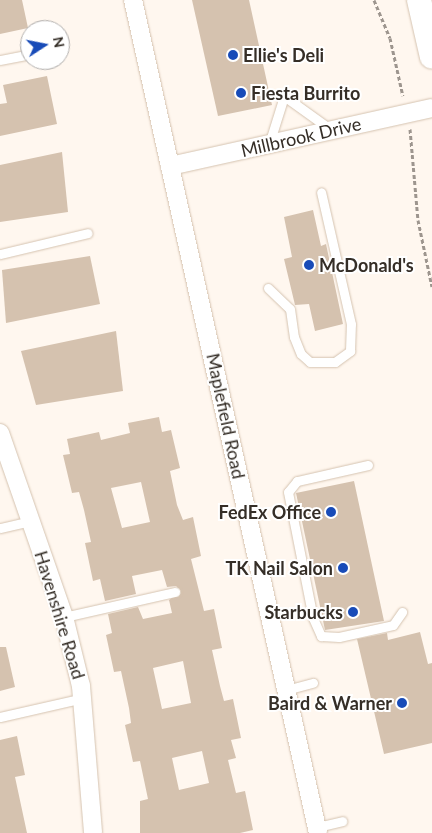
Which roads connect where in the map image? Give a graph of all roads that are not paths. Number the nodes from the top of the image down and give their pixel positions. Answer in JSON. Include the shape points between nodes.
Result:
{"nodes":[{"id":1,"x":133,"y":0,"type":"edge"},
{"id":2,"x":419,"y":0,"type":"edge"},
{"id":3,"x":20,"y":56,"type":"edge"},
{"id":4,"x":432,"y":57,"type":"edge"},
{"id":5,"x":0,"y":60,"type":"edge"},
{"id":6,"x":432,"y":108,"type":"edge"},
{"id":7,"x":332,"y":130,"type":"junction"},
{"id":8,"x":269,"y":144,"type":"junction"},
{"id":9,"x":170,"y":166,"type":"junction"},
{"id":10,"x":321,"y":192,"type":"dead end"},
{"id":11,"x":88,"y":233,"type":"dead end"},
{"id":12,"x":0,"y":254,"type":"edge"},
{"id":13,"x":268,"y":288,"type":"dead end"},
{"id":14,"x":0,"y":433,"type":"edge"},
{"id":15,"x":368,"y":465,"type":"dead end"},
{"id":16,"x":31,"y":521,"type":"junction"},
{"id":17,"x":0,"y":528,"type":"edge"},
{"id":18,"x":175,"y":592,"type":"dead end"},
{"id":19,"x":402,"y":612,"type":"dead end"},
{"id":20,"x":64,"y":617,"type":"junction"},
{"id":21,"x":313,"y":684,"type":"dead end"},
{"id":22,"x":286,"y":690,"type":"junction"},
{"id":23,"x":83,"y":698,"type":"junction"},
{"id":24,"x":0,"y":717,"type":"edge"},
{"id":25,"x":342,"y":821,"type":"dead end"},
{"id":26,"x":317,"y":830,"type":"edge"},
{"id":27,"x":93,"y":833,"type":"edge"}],
"edges":[{"from":1,"to":9,"type":"street","name":"Maplefield Road"},
{"from":2,"to":4,"type":"main road"},
{"from":3,"to":5,"type":"lane"},
{"from":6,"to":7,"type":"street","name":"Millbrook Drive"},
{"from":7,"to":8,"type":"street","name":"Millbrook Drive"},
{"from":7,"to":8,"type":"lane","via":[[284,96]]},
{"from":8,"to":9,"type":"street","name":"Millbrook Drive"},
{"from":9,"to":22,"type":"street","name":"Maplefield Road"},
{"from":10,"to":13,"type":"lane","via":[[351,324],[350,351],[336,362],[310,362],[297,346],[290,309]]},
{"from":11,"to":12,"type":"lane"},
{"from":14,"to":16,"type":"street","name":"Havenshire Road"},
{"from":15,"to":19,"type":"lane","via":[[297,481],[288,492],[313,618],[321,636],[339,637],[392,625]]},
{"from":16,"to":17,"type":"lane"},
{"from":16,"to":20,"type":"street","name":"Havenshire Road"},
{"from":18,"to":20,"type":"lane"},
{"from":20,"to":23,"type":"street","name":"Havenshire Road"},
{"from":21,"to":22,"type":"lane"},
{"from":22,"to":26,"type":"street","name":"Maplefield Road"},
{"from":23,"to":24,"type":"lane"},
{"from":23,"to":27,"type":"street","name":"Havenshire Road"},
{"from":25,"to":26,"type":"lane"}]}
